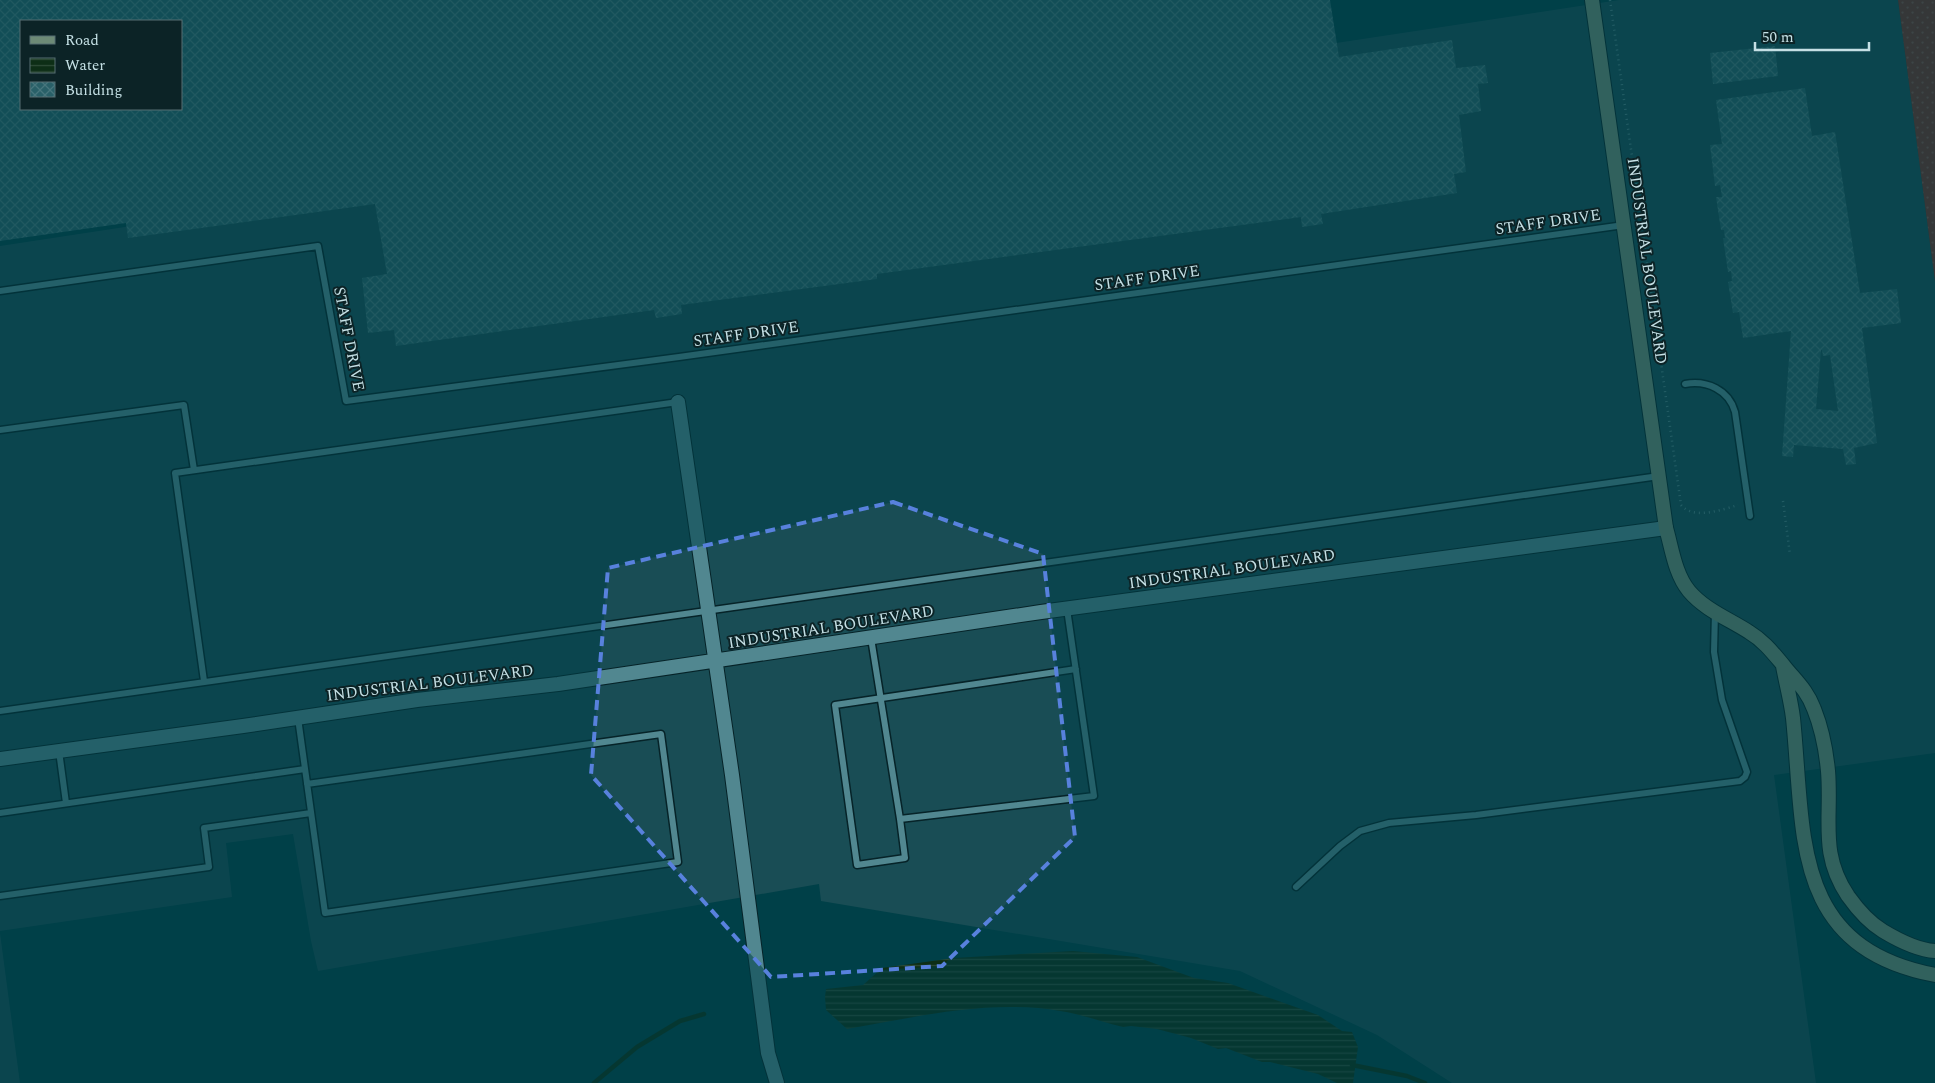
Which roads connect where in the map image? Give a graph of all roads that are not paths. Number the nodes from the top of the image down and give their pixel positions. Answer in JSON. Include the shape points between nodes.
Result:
{"nodes":[{"id":1,"x":1592,"y":0,"type":"edge"},
{"id":2,"x":1624,"y":225,"type":"junction"},
{"id":3,"x":0,"y":292,"type":"edge"},
{"id":4,"x":1685,"y":384,"type":"dead end"},
{"id":5,"x":678,"y":402,"type":"joint"},
{"id":6,"x":0,"y":430,"type":"edge"},
{"id":7,"x":194,"y":470,"type":"junction"},
{"id":8,"x":1659,"y":476,"type":"junction"},
{"id":9,"x":1750,"y":516,"type":"dead end"},
{"id":10,"x":1666,"y":528,"type":"junction"},
{"id":11,"x":1067,"y":609,"type":"junction"},
{"id":12,"x":708,"y":611,"type":"junction"},
{"id":13,"x":1715,"y":612,"type":"junction"},
{"id":14,"x":870,"y":638,"type":"junction"},
{"id":15,"x":715,"y":662,"type":"junction"},
{"id":16,"x":1783,"y":665,"type":"junction"},
{"id":17,"x":1076,"y":669,"type":"junction"},
{"id":18,"x":204,"y":681,"type":"junction"},
{"id":19,"x":880,"y":699,"type":"junction"},
{"id":20,"x":0,"y":711,"type":"edge"},
{"id":21,"x":298,"y":718,"type":"junction"},
{"id":22,"x":59,"y":751,"type":"junction"},
{"id":23,"x":0,"y":759,"type":"edge"},
{"id":24,"x":305,"y":769,"type":"junction"},
{"id":25,"x":307,"y":784,"type":"junction"},
{"id":26,"x":66,"y":803,"type":"junction"},
{"id":27,"x":0,"y":813,"type":"edge"},
{"id":28,"x":311,"y":813,"type":"junction"},
{"id":29,"x":900,"y":819,"type":"junction"},
{"id":30,"x":1296,"y":887,"type":"dead end"},
{"id":31,"x":0,"y":896,"type":"edge"},
{"id":32,"x":1935,"y":951,"type":"edge"},
{"id":33,"x":1935,"y":975,"type":"edge"},
{"id":34,"x":777,"y":1083,"type":"edge"}],
"edges":[{"from":1,"to":2,"type":"main road","name":"INDUSTRIAL BOULEVARD"},
{"from":2,"to":3,"type":"lane","name":"STAFF DRIVE","via":[[346,401],[318,246]]},
{"from":2,"to":8,"type":"main road","name":"INDUSTRIAL BOULEVARD"},
{"from":4,"to":9,"type":"lane","via":[[1717,388],[1732,402]]},
{"from":5,"to":7,"type":"lane"},
{"from":5,"to":12,"type":"street"},
{"from":6,"to":7,"type":"lane","via":[[184,405]]},
{"from":7,"to":18,"type":"lane","via":[[175,473]]},
{"from":8,"to":10,"type":"main road","name":"INDUSTRIAL BOULEVARD"},
{"from":8,"to":12,"type":"lane"},
{"from":10,"to":11,"type":"street","name":"INDUSTRIAL BOULEVARD"},
{"from":10,"to":13,"type":"main road","name":"INDUSTRIAL BOULEVARD","via":[[1680,577],[1689,592]]},
{"from":11,"to":14,"type":"street","name":"INDUSTRIAL BOULEVARD"},
{"from":11,"to":17,"type":"lane"},
{"from":12,"to":15,"type":"street"},
{"from":12,"to":18,"type":"lane"},
{"from":13,"to":16,"type":"main road","name":"INDUSTRIAL BOULEVARD","via":[[1770,647]]},
{"from":13,"to":30,"type":"lane","via":[[1714,652],[1722,700],[1747,772],[1740,781],[1389,823],[1360,831]]},
{"from":14,"to":15,"type":"street","name":"INDUSTRIAL BOULEVARD"},
{"from":14,"to":19,"type":"lane"},
{"from":15,"to":21,"type":"street","name":"INDUSTRIAL BOULEVARD"},
{"from":15,"to":34,"type":"street","via":[[768,1053]]},
{"from":16,"to":32,"type":"main road","name":"INDUSTRIAL BOULEVARD","via":[[1804,688],[1824,738],[1833,870],[1854,905],[1872,924],[1916,947]]},
{"from":16,"to":33,"type":"main road","name":"INDUSTRIAL BOULEVARD","via":[[1792,717],[1802,832],[1814,882],[1824,903],[1837,924],[1880,958],[1908,970]]},
{"from":17,"to":19,"type":"lane"},
{"from":17,"to":29,"type":"lane","via":[[1094,796]]},
{"from":18,"to":20,"type":"lane"},
{"from":19,"to":29,"type":"lane"},
{"from":19,"to":29,"type":"lane","via":[[835,705],[857,865],[906,858]]},
{"from":21,"to":22,"type":"street","name":"INDUSTRIAL BOULEVARD"},
{"from":21,"to":24,"type":"lane"},
{"from":22,"to":23,"type":"street","name":"INDUSTRIAL BOULEVARD"},
{"from":22,"to":26,"type":"lane"},
{"from":24,"to":25,"type":"lane"},
{"from":24,"to":26,"type":"lane"},
{"from":25,"to":28,"type":"lane"},
{"from":25,"to":28,"type":"lane","via":[[661,734],[678,862],[324,913]]},
{"from":26,"to":27,"type":"lane"},
{"from":28,"to":31,"type":"lane","via":[[204,828],[209,867]]}]}
